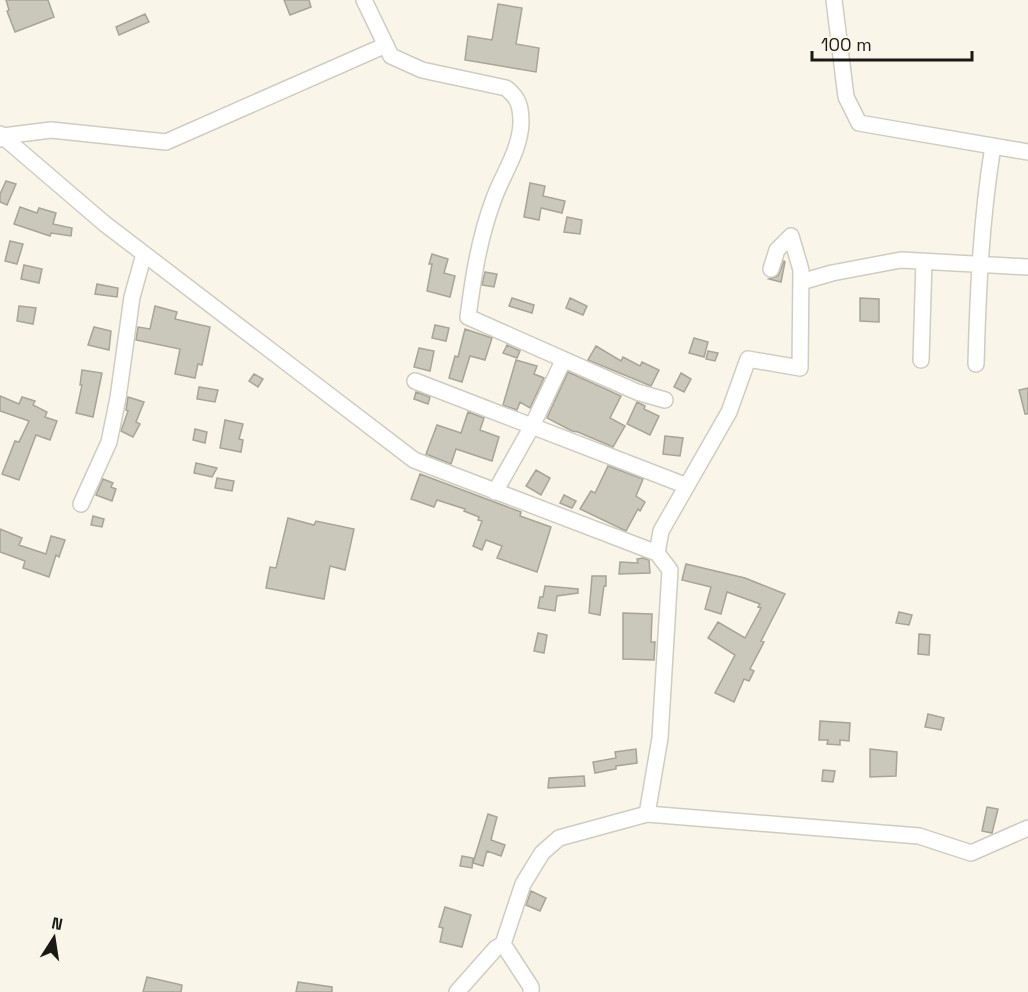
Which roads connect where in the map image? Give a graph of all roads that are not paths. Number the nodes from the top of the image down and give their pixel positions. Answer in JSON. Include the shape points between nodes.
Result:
{"nodes":[{"id":1,"x":364,"y":0,"type":"edge"},
{"id":2,"x":834,"y":0,"type":"edge"},
{"id":3,"x":386,"y":45,"type":"junction"},
{"id":4,"x":1,"y":136,"type":"edge"},
{"id":5,"x":993,"y":147,"type":"junction"},
{"id":6,"x":1028,"y":152,"type":"edge"},
{"id":7,"x":144,"y":254,"type":"junction"},
{"id":8,"x":924,"y":261,"type":"junction"},
{"id":9,"x":979,"y":264,"type":"junction"},
{"id":10,"x":1028,"y":267,"type":"edge"},
{"id":11,"x":771,"y":268,"type":"dead end"},
{"id":12,"x":801,"y":282,"type":"junction"},
{"id":13,"x":921,"y":360,"type":"dead end"},
{"id":14,"x":563,"y":361,"type":"junction"},
{"id":15,"x":976,"y":364,"type":"dead end"},
{"id":16,"x":415,"y":381,"type":"dead end"},
{"id":17,"x":665,"y":400,"type":"dead end"},
{"id":18,"x":532,"y":426,"type":"junction"},
{"id":19,"x":687,"y":486,"type":"junction"},
{"id":20,"x":495,"y":492,"type":"junction"},
{"id":21,"x":81,"y":504,"type":"dead end"},
{"id":22,"x":657,"y":553,"type":"junction"},
{"id":23,"x":647,"y":814,"type":"junction"},
{"id":24,"x":1028,"y":828,"type":"edge"},
{"id":25,"x":503,"y":944,"type":"junction"},
{"id":26,"x":457,"y":992,"type":"edge"},
{"id":27,"x":531,"y":992,"type":"edge"}],
"edges":[{"from":1,"to":3,"type":"street"},
{"from":2,"to":5,"type":"street","via":[[846,97],[859,123]]},
{"from":3,"to":4,"type":"street","via":[[166,142],[51,130]]},
{"from":3,"to":14,"type":"street","via":[[391,56],[422,70],[506,88],[515,95],[520,104],[521,126],[512,160],[493,200],[473,271],[468,317]]},
{"from":4,"to":7,"type":"street"},
{"from":5,"to":6,"type":"street"},
{"from":5,"to":9,"type":"street"},
{"from":7,"to":20,"type":"street","via":[[414,460]]},
{"from":7,"to":21,"type":"street","via":[[132,297],[108,442]]},
{"from":8,"to":9,"type":"street"},
{"from":8,"to":12,"type":"street","via":[[901,260]]},
{"from":8,"to":13,"type":"street"},
{"from":9,"to":10,"type":"street"},
{"from":9,"to":15,"type":"street"},
{"from":11,"to":12,"type":"street","via":[[777,250],[791,236]]},
{"from":12,"to":19,"type":"street","via":[[800,368],[748,359],[729,412]]},
{"from":14,"to":17,"type":"street"},
{"from":14,"to":18,"type":"street"},
{"from":16,"to":18,"type":"street"},
{"from":18,"to":19,"type":"street"},
{"from":18,"to":20,"type":"street"},
{"from":19,"to":22,"type":"street","via":[[660,531]]},
{"from":20,"to":22,"type":"street"},
{"from":22,"to":23,"type":"street","via":[[670,570],[660,738]]},
{"from":23,"to":24,"type":"street","via":[[919,836],[971,853]]},
{"from":23,"to":25,"type":"street","via":[[559,838],[542,853],[523,884]]},
{"from":25,"to":26,"type":"street"},
{"from":25,"to":27,"type":"street"}]}
